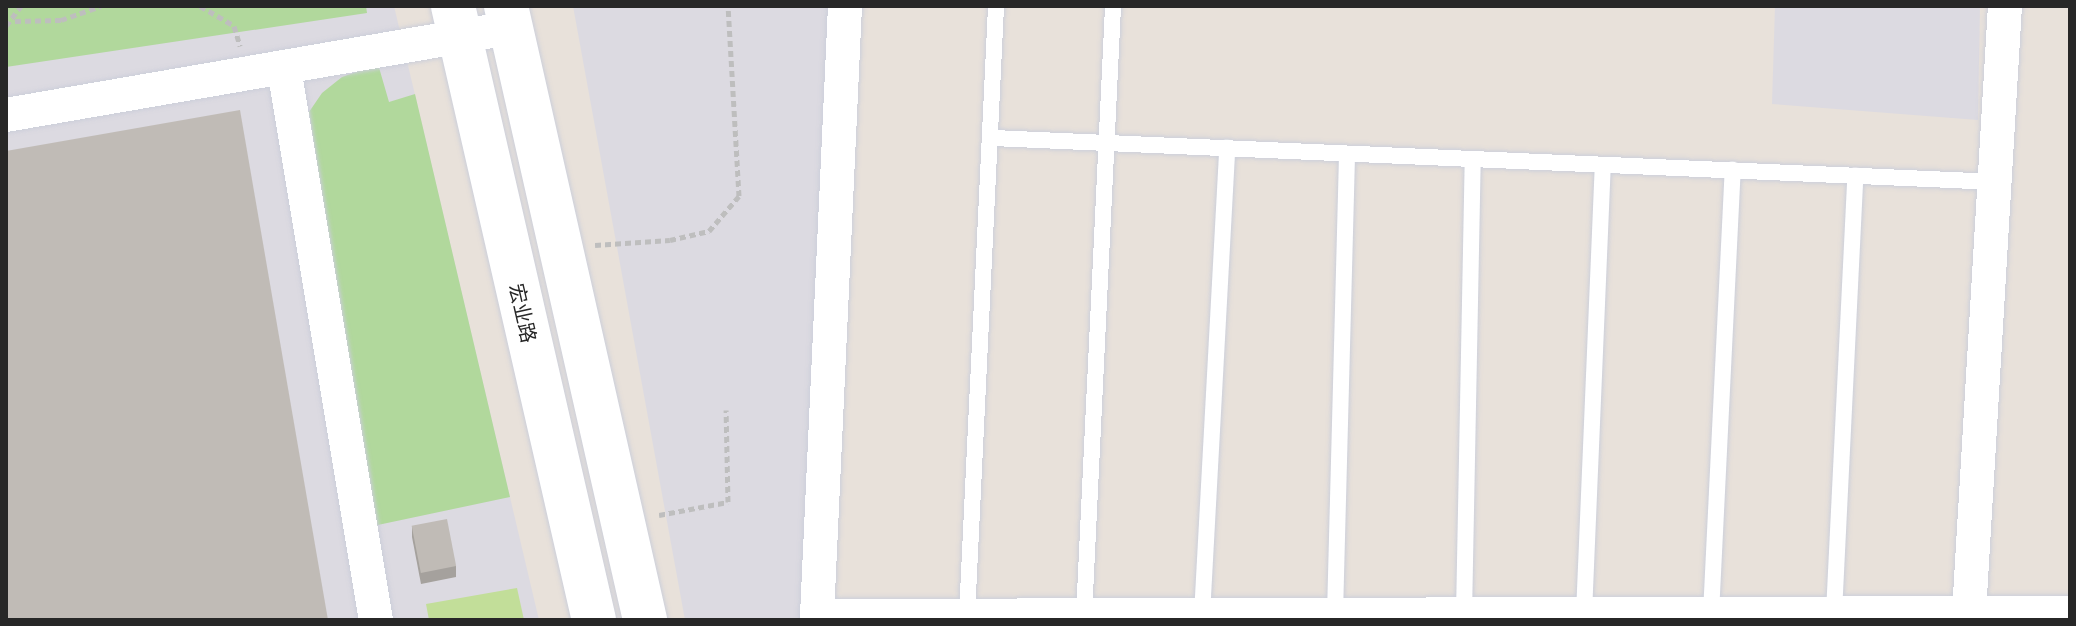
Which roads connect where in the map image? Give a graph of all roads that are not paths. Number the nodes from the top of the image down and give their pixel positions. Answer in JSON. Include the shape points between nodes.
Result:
{"nodes":[{"id":1,"x":845,"y":6,"type":"edge"},
{"id":2,"x":996,"y":6,"type":"edge"},
{"id":3,"x":1113,"y":6,"type":"edge"},
{"id":4,"x":2005,"y":6,"type":"edge"},
{"id":5,"x":508,"y":17,"type":"edge"},
{"id":6,"x":456,"y":22,"type":"edge"},
{"id":7,"x":284,"y":68,"type":"junction"},
{"id":8,"x":6,"y":115,"type":"edge"},
{"id":9,"x":993,"y":138,"type":"junction"},
{"id":10,"x":1107,"y":143,"type":"junction"},
{"id":11,"x":1227,"y":148,"type":"junction"},
{"id":12,"x":1347,"y":154,"type":"junction"},
{"id":13,"x":1473,"y":159,"type":"junction"},
{"id":14,"x":1603,"y":165,"type":"junction"},
{"id":15,"x":1733,"y":170,"type":"junction"},
{"id":16,"x":1855,"y":176,"type":"junction"},
{"id":17,"x":1995,"y":182,"type":"junction"},
{"id":18,"x":1834,"y":613,"type":"junction"},
{"id":19,"x":1969,"y":613,"type":"junction"},
{"id":20,"x":2070,"y":613,"type":"edge"},
{"id":21,"x":1335,"y":614,"type":"junction"},
{"id":22,"x":1464,"y":614,"type":"junction"},
{"id":23,"x":1584,"y":614,"type":"junction"},
{"id":24,"x":1711,"y":614,"type":"junction"},
{"id":25,"x":967,"y":615,"type":"junction"},
{"id":26,"x":1084,"y":615,"type":"junction"},
{"id":27,"x":1202,"y":615,"type":"junction"},
{"id":28,"x":376,"y":620,"type":"edge"},
{"id":29,"x":594,"y":620,"type":"edge"},
{"id":30,"x":645,"y":620,"type":"edge"}],
"edges":[{"from":1,"to":25,"type":"street","via":[[817,616]]},
{"from":2,"to":9,"type":"lane"},
{"from":3,"to":10,"type":"lane"},
{"from":4,"to":17,"type":"street"},
{"from":5,"to":6,"type":"street"},
{"from":5,"to":30,"type":"street"},
{"from":6,"to":7,"type":"street"},
{"from":6,"to":29,"type":"street","name":"宏业路"},
{"from":7,"to":8,"type":"street"},
{"from":7,"to":28,"type":"street"},
{"from":9,"to":10,"type":"lane"},
{"from":9,"to":25,"type":"lane"},
{"from":10,"to":11,"type":"lane"},
{"from":10,"to":26,"type":"lane"},
{"from":11,"to":12,"type":"lane"},
{"from":11,"to":27,"type":"lane"},
{"from":12,"to":13,"type":"lane"},
{"from":12,"to":21,"type":"lane"},
{"from":13,"to":14,"type":"lane"},
{"from":13,"to":22,"type":"lane"},
{"from":14,"to":15,"type":"lane"},
{"from":14,"to":23,"type":"lane"},
{"from":15,"to":16,"type":"lane"},
{"from":15,"to":24,"type":"lane"},
{"from":16,"to":17,"type":"lane"},
{"from":16,"to":18,"type":"lane"},
{"from":17,"to":19,"type":"street"},
{"from":18,"to":19,"type":"street"},
{"from":18,"to":24,"type":"street"},
{"from":19,"to":20,"type":"street"},
{"from":21,"to":22,"type":"street"},
{"from":21,"to":27,"type":"street"},
{"from":22,"to":23,"type":"street"},
{"from":23,"to":24,"type":"street"},
{"from":25,"to":26,"type":"street"},
{"from":26,"to":27,"type":"street"}]}
